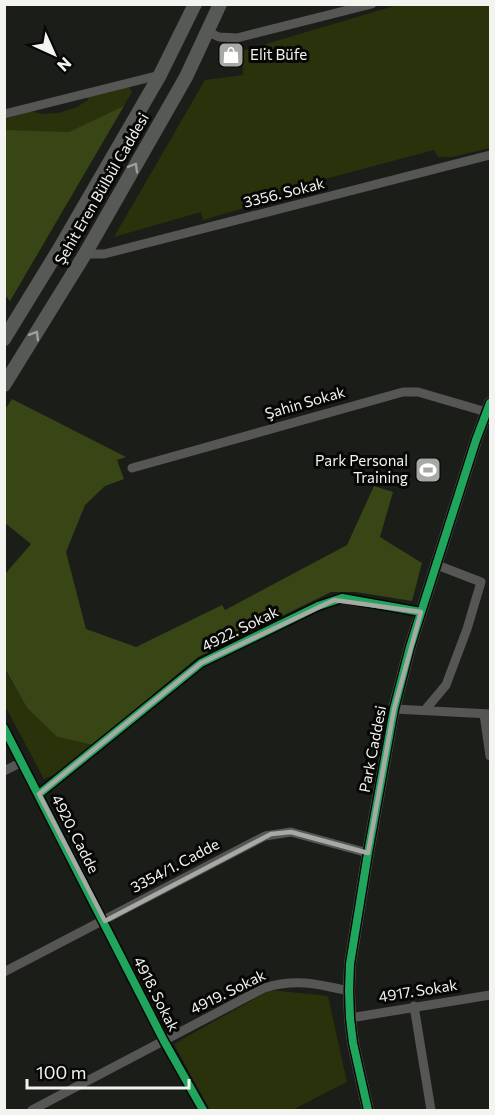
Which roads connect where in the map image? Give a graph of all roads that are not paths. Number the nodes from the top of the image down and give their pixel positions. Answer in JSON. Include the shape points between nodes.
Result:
{"nodes":[{"id":1,"x":195,"y":4,"type":"edge"},
{"id":2,"x":220,"y":4,"type":"edge"},
{"id":3,"x":372,"y":4,"type":"edge"},
{"id":4,"x":187,"y":23,"type":"junction"},
{"id":5,"x":208,"y":32,"type":"junction"},
{"id":6,"x":160,"y":75,"type":"junction"},
{"id":7,"x":4,"y":114,"type":"edge"},
{"id":8,"x":490,"y":155,"type":"edge"},
{"id":9,"x":85,"y":254,"type":"junction"},
{"id":10,"x":4,"y":339,"type":"edge"},
{"id":11,"x":4,"y":385,"type":"edge"},
{"id":12,"x":489,"y":409,"type":"edge"},
{"id":13,"x":132,"y":468,"type":"dead end"},
{"id":14,"x":436,"y":565,"type":"junction"},
{"id":15,"x":421,"y":612,"type":"junction"},
{"id":16,"x":394,"y":709,"type":"junction"},
{"id":17,"x":425,"y":710,"type":"junction"},
{"id":18,"x":487,"y":714,"type":"edge"},
{"id":19,"x":4,"y":728,"type":"edge"},
{"id":20,"x":490,"y":756,"type":"edge"},
{"id":21,"x":22,"y":762,"type":"junction"},
{"id":22,"x":4,"y":771,"type":"edge"},
{"id":23,"x":39,"y":794,"type":"junction"},
{"id":24,"x":368,"y":853,"type":"junction"},
{"id":25,"x":105,"y":921,"type":"junction"},
{"id":26,"x":4,"y":972,"type":"edge"},
{"id":27,"x":349,"y":991,"type":"junction"},
{"id":28,"x":490,"y":994,"type":"edge"},
{"id":29,"x":414,"y":1006,"type":"junction"},
{"id":30,"x":350,"y":1018,"type":"junction"},
{"id":31,"x":164,"y":1041,"type":"junction"},
{"id":32,"x":32,"y":1110,"type":"edge"},
{"id":33,"x":203,"y":1110,"type":"edge"},
{"id":34,"x":368,"y":1110,"type":"edge"},
{"id":35,"x":431,"y":1110,"type":"edge"}],
"edges":[{"from":1,"to":4,"type":"main road","name":"Şehit Eren Bülbül Caddesi"},
{"from":2,"to":5,"type":"main road","name":"Şehit Eren Bülbül Caddesi"},
{"from":3,"to":5,"type":"street","via":[[237,38]]},
{"from":4,"to":5,"type":"main road"},
{"from":4,"to":6,"type":"main road","name":"Şehit Eren Bülbül Caddesi"},
{"from":9,"to":5,"type":"main road","name":"Şehit Eren Bülbül Caddesi","one_way":true},
{"from":6,"to":7,"type":"street"},
{"from":6,"to":10,"type":"main road","name":"Şehit Eren Bülbül Caddesi"},
{"from":8,"to":9,"type":"street","name":"3356. Sokak","via":[[104,254]]},
{"from":11,"to":9,"type":"main road","name":"Şehit Eren Bülbül Caddesi","one_way":true},
{"from":12,"to":13,"type":"street","name":"Şahin Sokak","via":[[403,392]]},
{"from":12,"to":14,"type":"street","name":"Park Caddesi"},
{"from":14,"to":15,"type":"street","name":"Park Caddesi"},
{"from":14,"to":17,"type":"street","via":[[481,582],[446,685]]},
{"from":15,"to":16,"type":"street","name":"Park Caddesi"},
{"from":15,"to":23,"type":"street","name":"4922. Sokak","via":[[351,598],[318,606],[201,663]]},
{"from":16,"to":17,"type":"street"},
{"from":16,"to":24,"type":"street","name":"Park Caddesi"},
{"from":17,"to":18,"type":"street"},
{"from":18,"to":20,"type":"street"},
{"from":19,"to":21,"type":"street","name":"4920. Cadde"},
{"from":21,"to":22,"type":"street"},
{"from":21,"to":23,"type":"street","name":"4920. Cadde"},
{"from":23,"to":25,"type":"street","name":"4920. Cadde"},
{"from":24,"to":25,"type":"street","name":"3354/1. Cadde","via":[[291,832],[272,834]]},
{"from":24,"to":27,"type":"street","name":"Park Caddesi"},
{"from":25,"to":26,"type":"street","name":"3354/1. Cadde"},
{"from":25,"to":31,"type":"street","name":"4918. Sokak"},
{"from":27,"to":30,"type":"street","name":"Park Caddesi"},
{"from":27,"to":31,"type":"street","name":"4919. Sokak","via":[[306,982],[278,984]]},
{"from":28,"to":29,"type":"street","name":"4917. Sokak"},
{"from":29,"to":30,"type":"street","name":"4917. Sokak"},
{"from":29,"to":35,"type":"street"},
{"from":30,"to":34,"type":"street","name":"Park Caddesi"},
{"from":31,"to":32,"type":"street","name":"4919. Sokak"},
{"from":31,"to":33,"type":"street","name":"4918. Sokak"}]}
